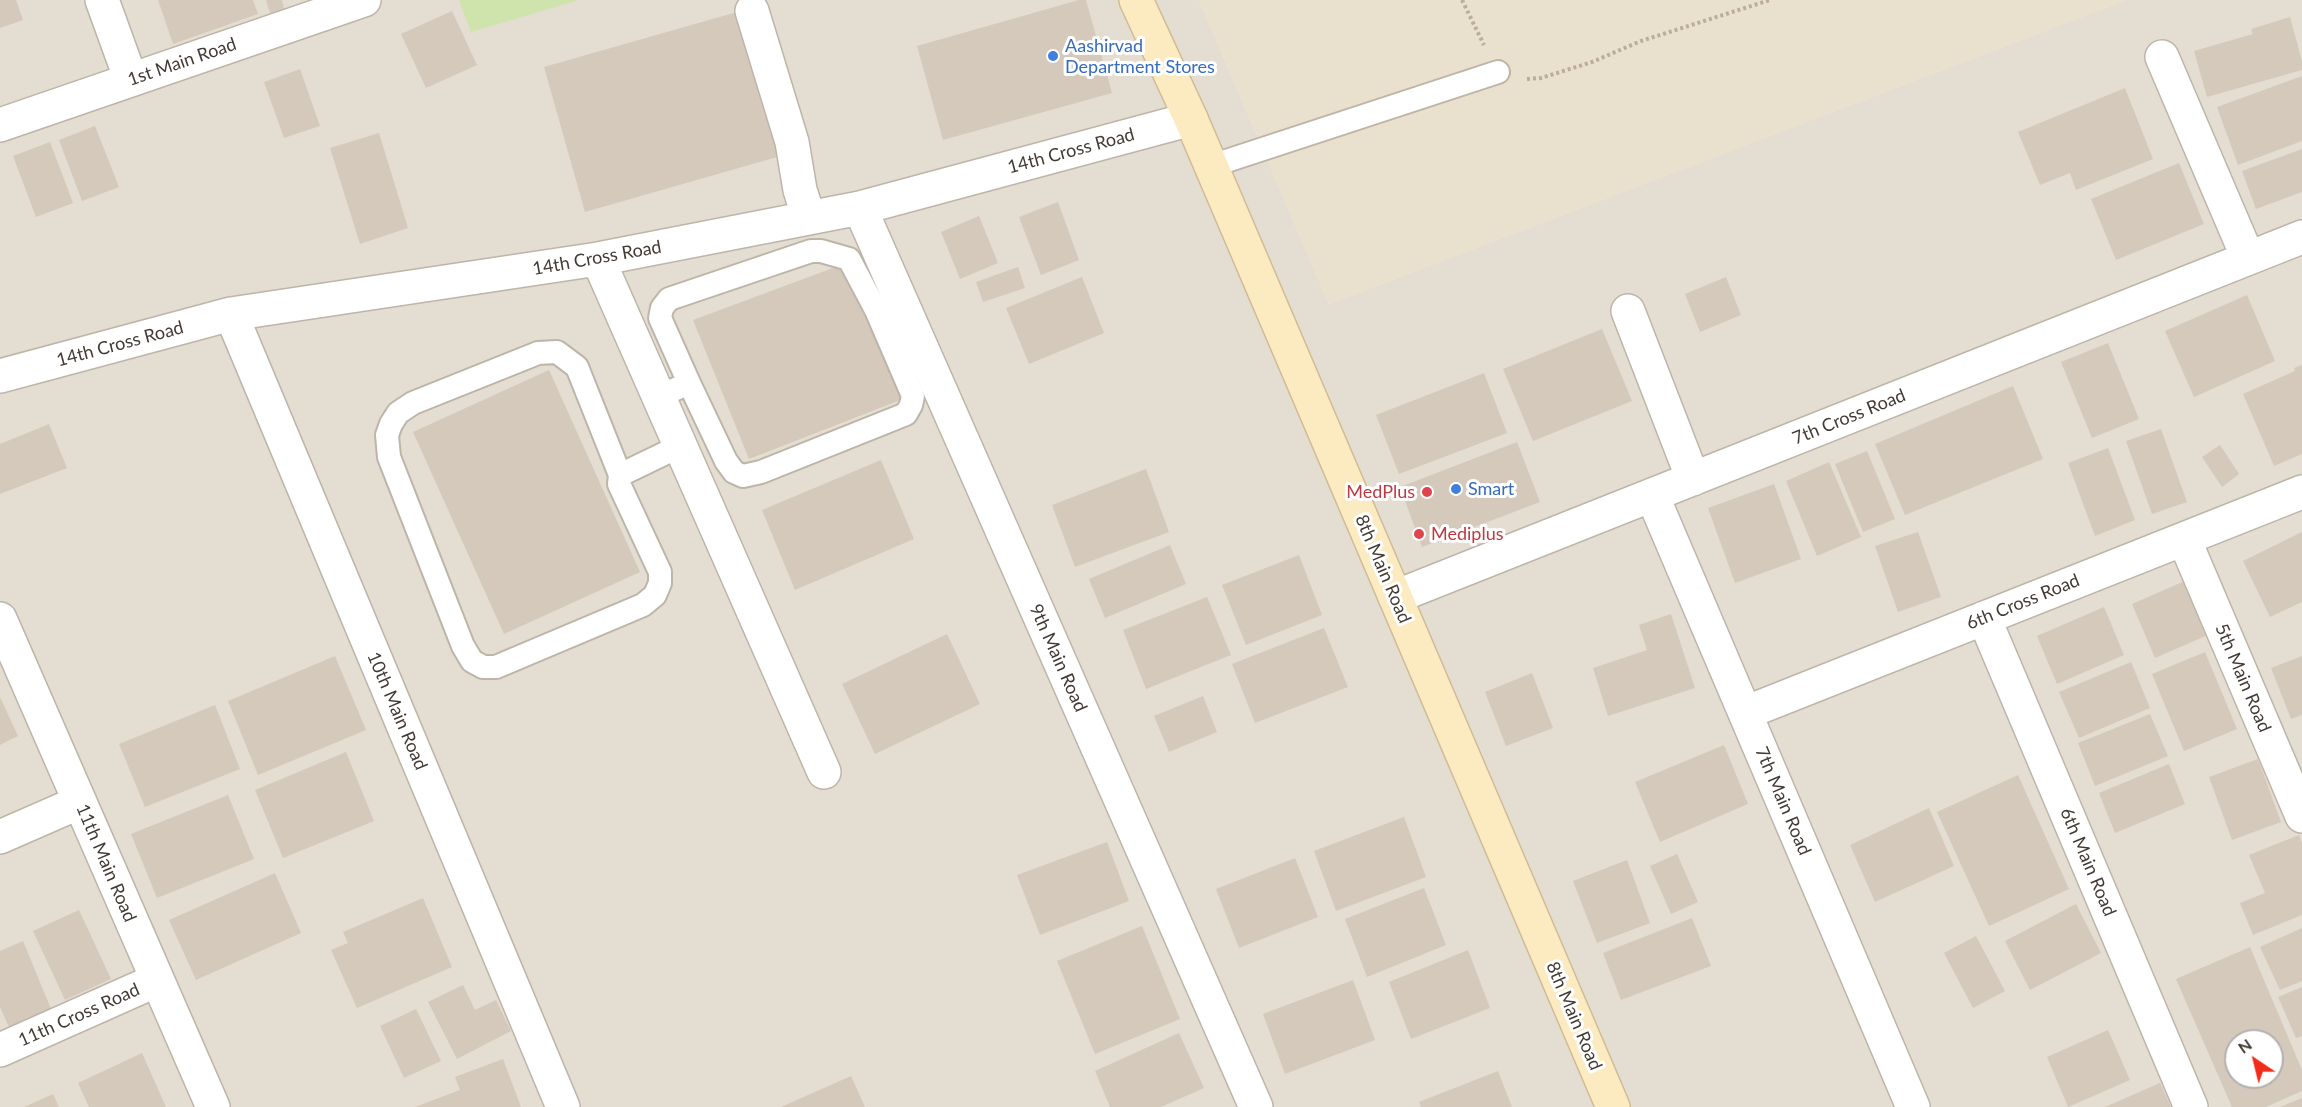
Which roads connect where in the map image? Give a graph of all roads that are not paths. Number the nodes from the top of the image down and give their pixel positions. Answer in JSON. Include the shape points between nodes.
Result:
{"nodes":[{"id":1,"x":102,"y":0,"type":"edge"},
{"id":2,"x":364,"y":0,"type":"edge"},
{"id":3,"x":1136,"y":0,"type":"edge"},
{"id":4,"x":752,"y":11,"type":"dead end"},
{"id":5,"x":2162,"y":57,"type":"dead end"},
{"id":6,"x":1498,"y":72,"type":"road end"},
{"id":7,"x":131,"y":80,"type":"junction"},
{"id":8,"x":1191,"y":119,"type":"junction"},
{"id":9,"x":0,"y":125,"type":"edge"},
{"id":10,"x":1211,"y":166,"type":"junction"},
{"id":11,"x":860,"y":208,"type":"junction"},
{"id":12,"x":810,"y":218,"type":"junction"},
{"id":13,"x":2302,"y":237,"type":"edge"},
{"id":14,"x":2248,"y":258,"type":"junction"},
{"id":15,"x":598,"y":259,"type":"junction"},
{"id":16,"x":888,"y":305,"type":"junction"},
{"id":17,"x":1628,"y":311,"type":"dead end"},
{"id":18,"x":231,"y":314,"type":"junction"},
{"id":19,"x":0,"y":376,"type":"edge"},
{"id":20,"x":689,"y":383,"type":"junction"},
{"id":21,"x":658,"y":397,"type":"junction"},
{"id":22,"x":680,"y":446,"type":"junction"},
{"id":23,"x":620,"y":475,"type":"junction"},
{"id":24,"x":1693,"y":479,"type":"junction"},
{"id":25,"x":2302,"y":492,"type":"edge"},
{"id":26,"x":1652,"y":495,"type":"junction"},
{"id":27,"x":2184,"y":539,"type":"junction"},
{"id":28,"x":1395,"y":597,"type":"junction"},
{"id":29,"x":1984,"y":618,"type":"junction"},
{"id":30,"x":1,"y":626,"type":"edge"},
{"id":31,"x":1745,"y":712,"type":"junction"},
{"id":32,"x":824,"y":772,"type":"dead end"},
{"id":33,"x":80,"y":802,"type":"junction"},
{"id":34,"x":2302,"y":816,"type":"edge"},
{"id":35,"x":0,"y":837,"type":"edge"},
{"id":36,"x":157,"y":980,"type":"junction"},
{"id":37,"x":0,"y":1050,"type":"edge"},
{"id":38,"x":213,"y":1107,"type":"edge"},
{"id":39,"x":563,"y":1107,"type":"edge"},
{"id":40,"x":1256,"y":1107,"type":"edge"},
{"id":41,"x":1613,"y":1107,"type":"edge"},
{"id":42,"x":1913,"y":1107,"type":"edge"},
{"id":43,"x":2191,"y":1107,"type":"edge"}],
"edges":[{"from":1,"to":7,"type":"street"},
{"from":2,"to":7,"type":"street","name":"1st Main Road"},
{"from":3,"to":8,"type":"street","name":"8th Main Road"},
{"from":4,"to":12,"type":"street","via":[[792,142],[800,190]]},
{"from":5,"to":14,"type":"street"},
{"from":6,"to":10,"type":"lane"},
{"from":7,"to":9,"type":"street","name":"1st Main Road"},
{"from":8,"to":10,"type":"street","name":"8th Main Road"},
{"from":8,"to":11,"type":"street","name":"14th Cross Road"},
{"from":10,"to":28,"type":"street","name":"8th Main Road"},
{"from":11,"to":12,"type":"street","name":"14th Cross Road"},
{"from":11,"to":16,"type":"street","name":"9th Main Road"},
{"from":12,"to":15,"type":"street","name":"14th Cross Road"},
{"from":13,"to":14,"type":"street","name":"7th Cross Road"},
{"from":14,"to":24,"type":"street","name":"7th Cross Road"},
{"from":15,"to":18,"type":"street","name":"14th Cross Road"},
{"from":15,"to":21,"type":"street"},
{"from":16,"to":20,"type":"lane","via":[[849,259],[821,251],[811,251],[669,299],[660,318]]},
{"from":16,"to":20,"type":"lane","via":[[913,396],[906,414],[761,472],[743,476],[734,472]]},
{"from":16,"to":40,"type":"street","name":"9th Main Road"},
{"from":17,"to":24,"type":"street"},
{"from":18,"to":19,"type":"street","name":"14th Cross Road"},
{"from":18,"to":39,"type":"street","name":"10th Main Road"},
{"from":20,"to":21,"type":"lane"},
{"from":21,"to":22,"type":"street"},
{"from":22,"to":23,"type":"lane"},
{"from":22,"to":32,"type":"street"},
{"from":23,"to":23,"type":"lane","via":[[619,484],[660,572],[655,595],[644,605],[496,667],[472,662],[389,457],[387,435],[398,413],[413,403],[538,353],[557,352],[577,366]]},
{"from":24,"to":26,"type":"street","name":"7th Cross Road"},
{"from":25,"to":27,"type":"street","name":"6th Cross Road"},
{"from":26,"to":28,"type":"street","name":"7th Cross Road"},
{"from":26,"to":31,"type":"street","name":"7th Main Road"},
{"from":27,"to":29,"type":"street","name":"6th Cross Road"},
{"from":27,"to":34,"type":"street","name":"5th Main Road"},
{"from":28,"to":41,"type":"street","name":"8th Main Road"},
{"from":29,"to":31,"type":"street","name":"6th Cross Road"},
{"from":29,"to":43,"type":"street","name":"6th Main Road"},
{"from":30,"to":33,"type":"street","name":"11th Main Road"},
{"from":31,"to":42,"type":"street","name":"7th Main Road"},
{"from":33,"to":35,"type":"street"},
{"from":33,"to":36,"type":"street","name":"11th Main Road"},
{"from":36,"to":37,"type":"street","name":"11th Cross Road"},
{"from":36,"to":38,"type":"street","name":"11th Main Road"}]}
